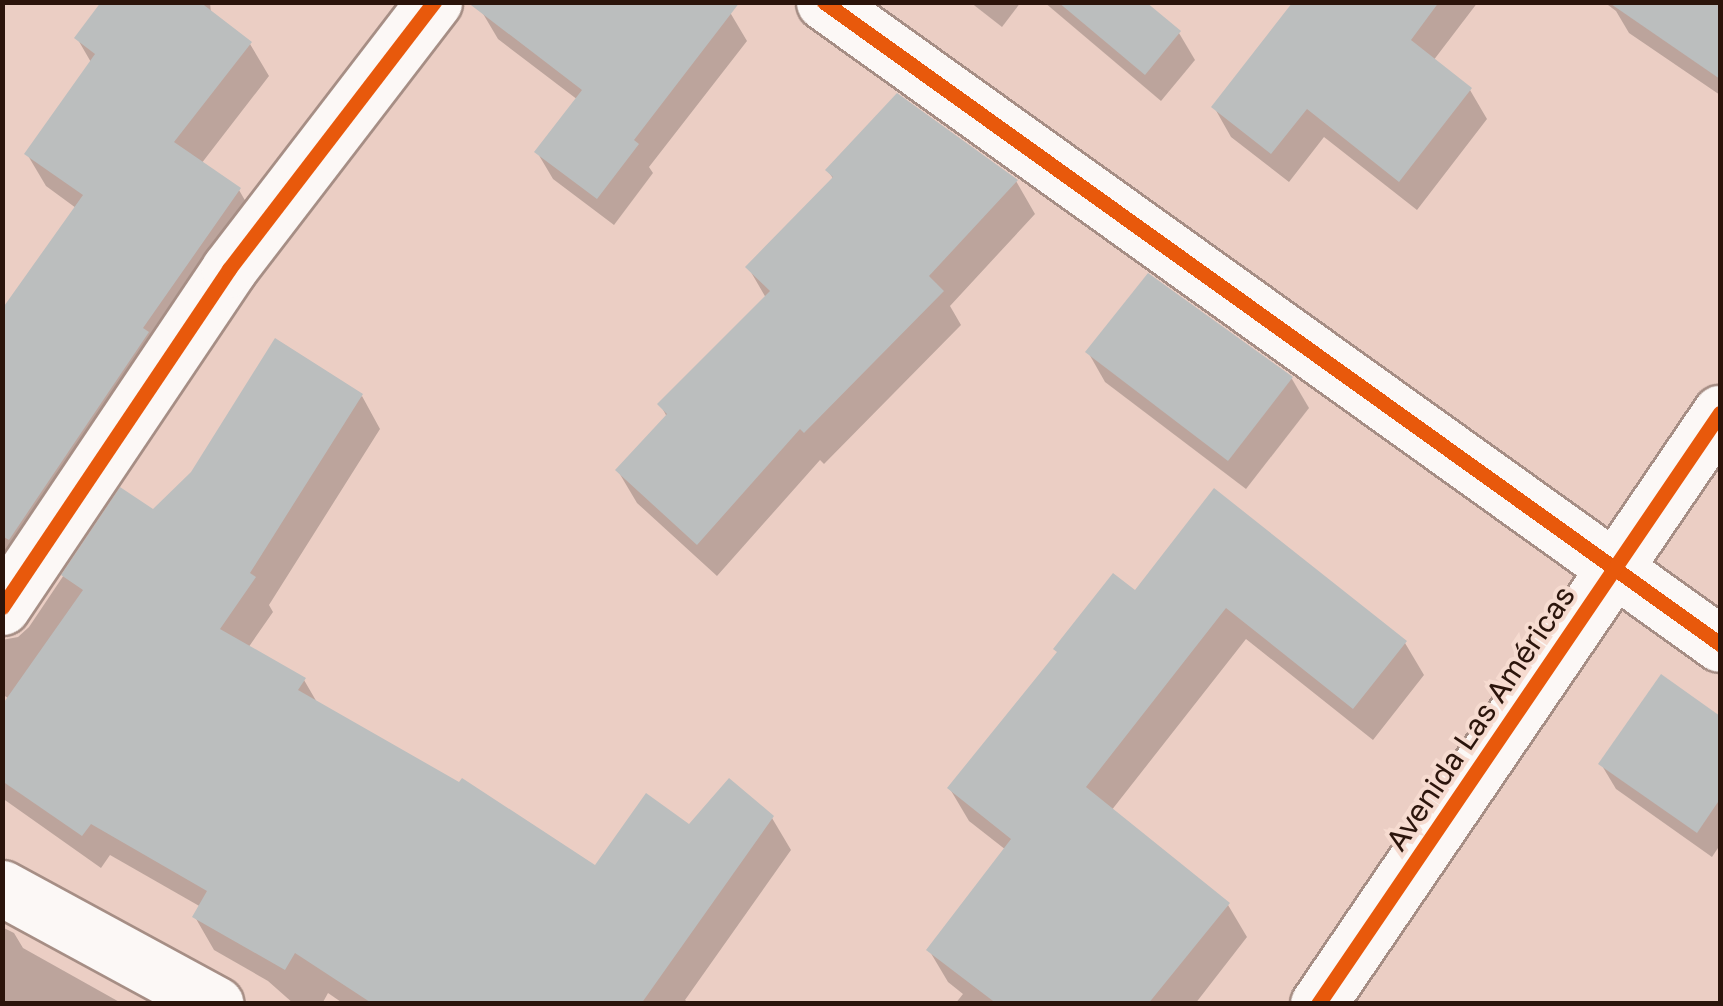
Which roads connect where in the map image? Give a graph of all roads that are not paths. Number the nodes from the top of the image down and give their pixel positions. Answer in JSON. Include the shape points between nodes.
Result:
{"nodes":[{"id":1,"x":434,"y":2,"type":"edge"},
{"id":2,"x":824,"y":2,"type":"edge"},
{"id":3,"x":1720,"y":413,"type":"edge"},
{"id":4,"x":1613,"y":571,"type":"junction"},
{"id":5,"x":2,"y":607,"type":"edge"},
{"id":6,"x":1720,"y":644,"type":"edge"},
{"id":7,"x":2,"y":888,"type":"edge"},
{"id":8,"x":216,"y":1004,"type":"edge"},
{"id":9,"x":1318,"y":1004,"type":"edge"}],
"edges":[{"from":1,"to":5,"type":"street","via":[[229,269]]},
{"from":2,"to":4,"type":"street"},
{"from":3,"to":4,"type":"street","name":"Avenida Las Américas"},
{"from":4,"to":6,"type":"street"},
{"from":4,"to":9,"type":"street","name":"Avenida Las Américas"},
{"from":7,"to":8,"type":"street"}]}
